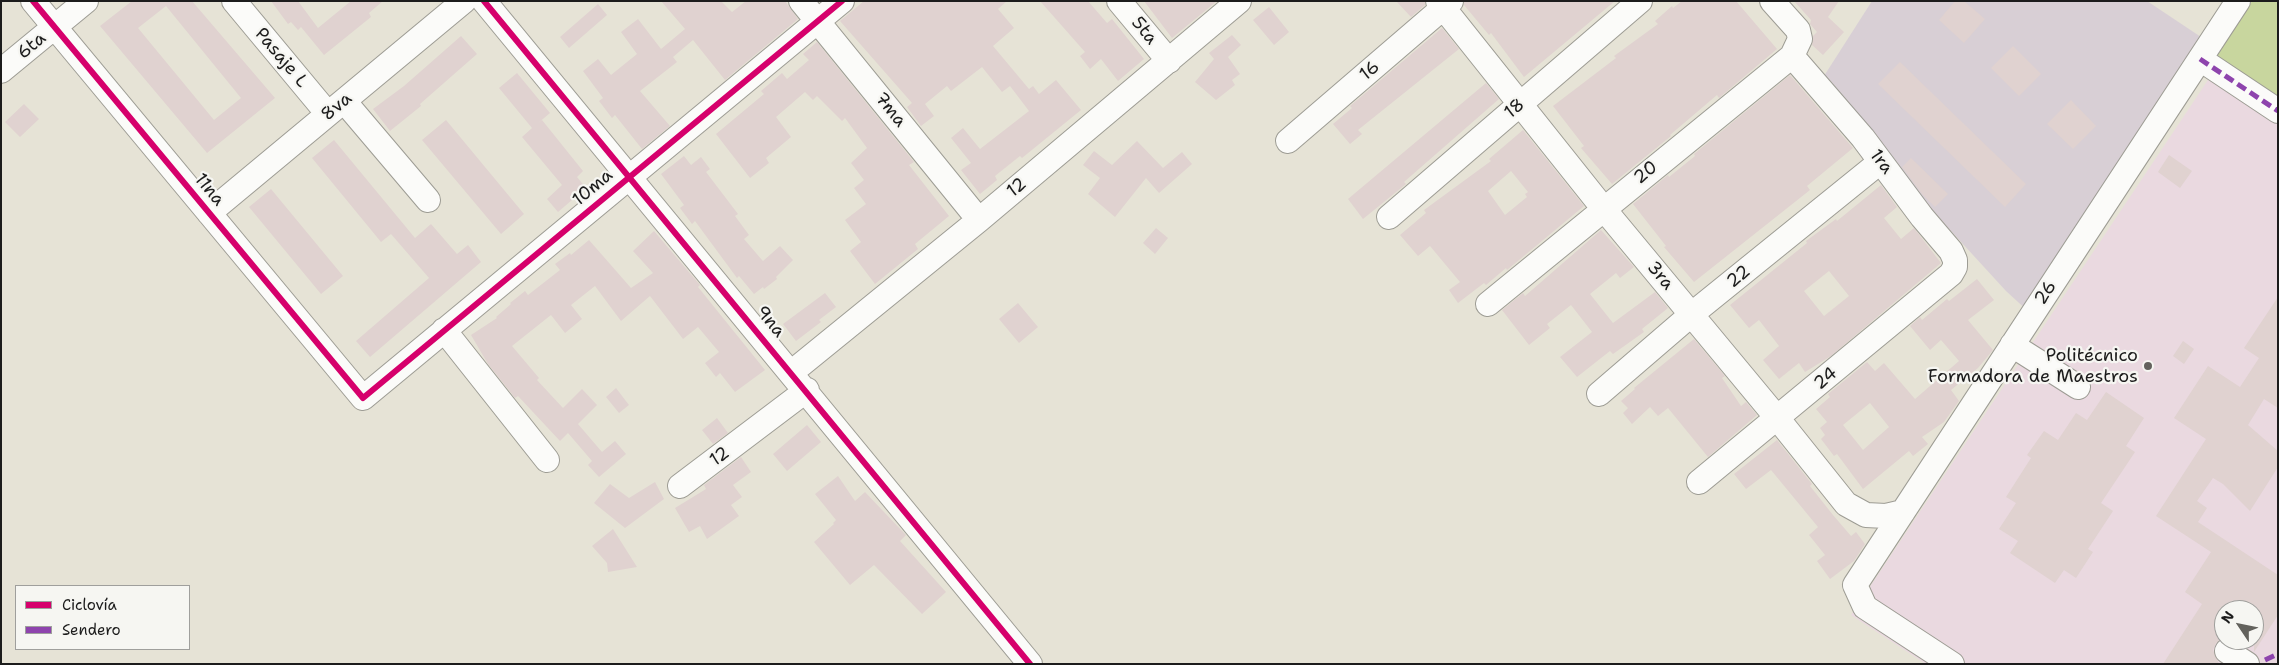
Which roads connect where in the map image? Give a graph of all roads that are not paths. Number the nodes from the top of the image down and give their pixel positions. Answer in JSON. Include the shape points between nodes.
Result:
{"nodes":[{"id":1,"x":33,"y":1,"type":"edge"},
{"id":2,"x":86,"y":1,"type":"edge"},
{"id":3,"x":234,"y":1,"type":"edge"},
{"id":4,"x":464,"y":1,"type":"edge"},
{"id":5,"x":484,"y":1,"type":"edge"},
{"id":6,"x":801,"y":1,"type":"edge"},
{"id":7,"x":842,"y":1,"type":"edge"},
{"id":8,"x":1120,"y":1,"type":"edge"},
{"id":9,"x":1239,"y":1,"type":"edge"},
{"id":10,"x":1640,"y":1,"type":"edge"},
{"id":11,"x":1772,"y":1,"type":"edge"},
{"id":12,"x":2238,"y":1,"type":"edge"},
{"id":13,"x":1444,"y":3,"type":"edge"},
{"id":14,"x":817,"y":22,"type":"junction"},
{"id":15,"x":54,"y":27,"type":"junction"},
{"id":16,"x":1796,"y":47,"type":"junction"},
{"id":17,"x":2200,"y":59,"type":"junction"},
{"id":18,"x":1169,"y":61,"type":"junction"},
{"id":19,"x":1,"y":71,"type":"edge"},
{"id":20,"x":1520,"y":104,"type":"junction"},
{"id":21,"x":336,"y":108,"type":"junction"},
{"id":22,"x":2278,"y":111,"type":"edge"},
{"id":23,"x":1288,"y":141,"type":"dead end"},
{"id":24,"x":1880,"y":162,"type":"junction"},
{"id":25,"x":630,"y":177,"type":"junction"},
{"id":26,"x":428,"y":200,"type":"dead end"},
{"id":27,"x":1603,"y":208,"type":"junction"},
{"id":28,"x":209,"y":213,"type":"junction"},
{"id":29,"x":1390,"y":217,"type":"dead end"},
{"id":30,"x":979,"y":220,"type":"junction"},
{"id":31,"x":1951,"y":274,"type":"joint"},
{"id":32,"x":1488,"y":304,"type":"dead end"},
{"id":33,"x":1692,"y":314,"type":"junction"},
{"id":34,"x":444,"y":330,"type":"junction"},
{"id":35,"x":2012,"y":345,"type":"junction"},
{"id":36,"x":792,"y":372,"type":"junction"},
{"id":37,"x":2078,"y":387,"type":"dead end"},
{"id":38,"x":806,"y":390,"type":"junction"},
{"id":39,"x":1600,"y":394,"type":"dead end"},
{"id":40,"x":362,"y":398,"type":"joint"},
{"id":41,"x":1778,"y":418,"type":"junction"},
{"id":42,"x":547,"y":460,"type":"dead end"},
{"id":43,"x":1699,"y":482,"type":"dead end"},
{"id":44,"x":680,"y":486,"type":"dead end"},
{"id":45,"x":1903,"y":512,"type":"junction"},
{"id":46,"x":1030,"y":664,"type":"edge"},
{"id":47,"x":1952,"y":664,"type":"edge"}],
"edges":[{"from":1,"to":15,"type":"street","name":"11na"},
{"from":2,"to":15,"type":"street","name":"6ta"},
{"from":3,"to":21,"type":"street","name":"Pasaje L"},
{"from":4,"to":21,"type":"street","name":"8va"},
{"from":5,"to":25,"type":"street","name":"9na"},
{"from":6,"to":14,"type":"street","name":"7ma"},
{"from":7,"to":14,"type":"street","name":"10ma"},
{"from":8,"to":18,"type":"street","name":"5ta"},
{"from":9,"to":18,"type":"street","name":"12"},
{"from":10,"to":20,"type":"street","name":"18"},
{"from":11,"to":16,"type":"street","name":"1ra","via":[[1798,30]]},
{"from":12,"to":17,"type":"street","name":"26"},
{"from":13,"to":20,"type":"street","name":"3ra"},
{"from":13,"to":23,"type":"street","name":"16"},
{"from":14,"to":25,"type":"street","name":"10ma"},
{"from":14,"to":30,"type":"street","name":"7ma"},
{"from":15,"to":19,"type":"street","name":"6ta"},
{"from":15,"to":28,"type":"street","name":"11na"},
{"from":16,"to":24,"type":"street","name":"1ra"},
{"from":16,"to":27,"type":"street","name":"20"},
{"from":17,"to":22,"type":"street"},
{"from":17,"to":35,"type":"street","name":"26"},
{"from":18,"to":30,"type":"street","name":"12"},
{"from":20,"to":27,"type":"street","name":"3ra"},
{"from":20,"to":29,"type":"street","name":"18"},
{"from":21,"to":26,"type":"street","name":"Pasaje L"},
{"from":21,"to":28,"type":"street","name":"8va"},
{"from":24,"to":31,"type":"street","name":"1ra","via":[[1951,251],[1955,267]]},
{"from":24,"to":33,"type":"street","name":"22"},
{"from":25,"to":34,"type":"street","name":"10ma"},
{"from":25,"to":36,"type":"street","name":"9na"},
{"from":27,"to":32,"type":"street","name":"20"},
{"from":27,"to":33,"type":"street","name":"3ra"},
{"from":28,"to":40,"type":"street","name":"11na"},
{"from":30,"to":36,"type":"street","name":"12"},
{"from":31,"to":41,"type":"street","name":"24"},
{"from":33,"to":39,"type":"street","name":"22"},
{"from":33,"to":41,"type":"street","name":"3ra"},
{"from":34,"to":40,"type":"street","name":"10ma"},
{"from":34,"to":42,"type":"street"},
{"from":35,"to":37,"type":"street"},
{"from":35,"to":45,"type":"street","name":"26"},
{"from":36,"to":38,"type":"street","name":"9na"},
{"from":38,"to":44,"type":"street","name":"12"},
{"from":38,"to":46,"type":"street","name":"9na"},
{"from":41,"to":43,"type":"street","name":"24"},
{"from":41,"to":45,"type":"street","name":"3ra","via":[[1846,504],[1866,515],[1886,516]]},
{"from":45,"to":47,"type":"street","name":"26","via":[[1855,585],[1865,607]]}]}
